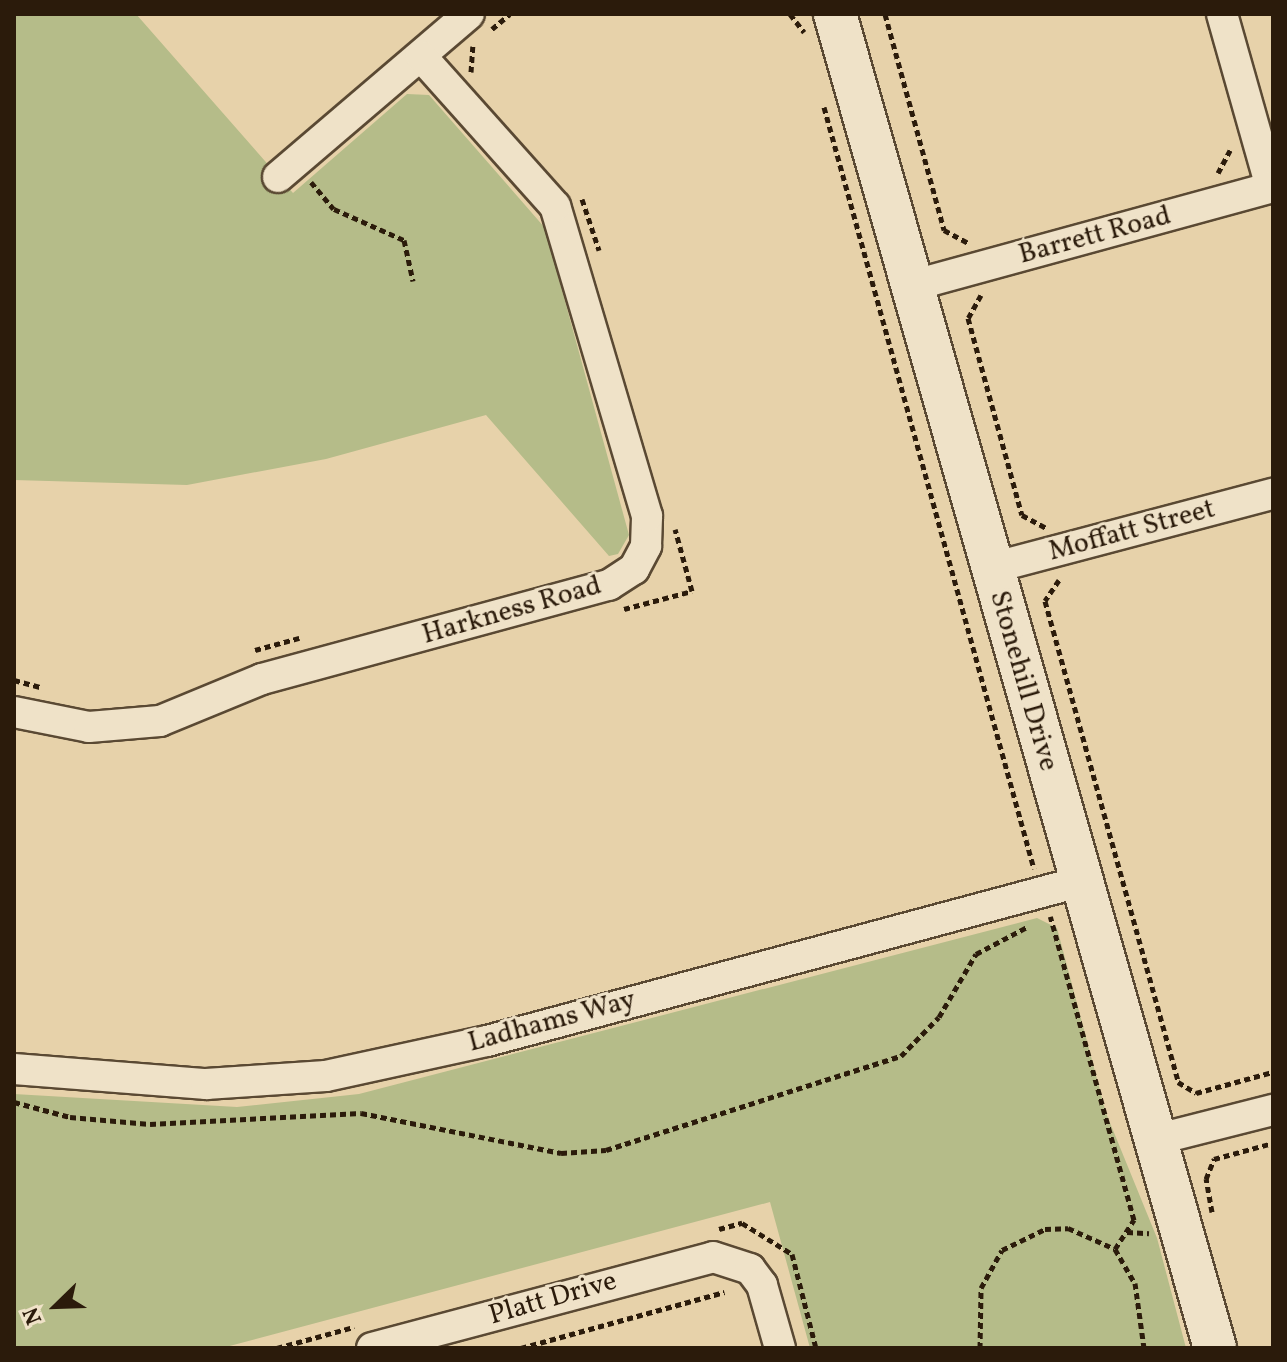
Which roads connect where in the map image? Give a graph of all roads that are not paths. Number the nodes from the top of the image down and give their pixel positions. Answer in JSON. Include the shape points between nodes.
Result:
{"nodes":[{"id":1,"x":469,"y":14,"type":"edge"},
{"id":2,"x":1222,"y":14,"type":"edge"},
{"id":3,"x":821,"y":28,"type":"edge"},
{"id":4,"x":421,"y":56,"type":"junction"},
{"id":5,"x":286,"y":170,"type":"road end"},
{"id":6,"x":1272,"y":187,"type":"edge"},
{"id":7,"x":918,"y":284,"type":"junction"},
{"id":8,"x":1273,"y":494,"type":"edge"},
{"id":9,"x":992,"y":568,"type":"junction"},
{"id":10,"x":14,"y":712,"type":"edge"},
{"id":11,"x":1051,"y":889,"type":"junction"},
{"id":12,"x":14,"y":1069,"type":"edge"},
{"id":13,"x":1273,"y":1110,"type":"edge"},
{"id":14,"x":1158,"y":1139,"type":"junction"},
{"id":15,"x":473,"y":1335,"type":"edge"},
{"id":16,"x":372,"y":1348,"type":"edge"},
{"id":17,"x":780,"y":1348,"type":"edge"},
{"id":18,"x":1215,"y":1348,"type":"edge"}],
"edges":[{"from":1,"to":4,"type":"street"},
{"from":2,"to":6,"type":"street"},
{"from":3,"to":7,"type":"street","name":"Stonehill Drive"},
{"from":4,"to":5,"type":"street"},
{"from":4,"to":10,"type":"street","name":"Harkness Road","via":[[555,206],[647,516],[634,569],[609,585],[262,679],[160,721],[89,727]]},
{"from":6,"to":7,"type":"street","name":"Barrett Road"},
{"from":7,"to":9,"type":"street","name":"Stonehill Drive"},
{"from":8,"to":9,"type":"street","name":"Moffatt Street"},
{"from":9,"to":11,"type":"street","name":"Stonehill Drive"},
{"from":11,"to":12,"type":"street","name":"Ladhams Way","via":[[487,1041],[326,1076],[206,1084]]},
{"from":11,"to":14,"type":"street","name":"Stonehill Drive"},
{"from":13,"to":14,"type":"street"},
{"from":14,"to":18,"type":"street","name":"Stonehill Drive"},
{"from":15,"to":16,"type":"street","name":"Platt Drive"},
{"from":15,"to":17,"type":"street","name":"Platt Drive","via":[[684,1262],[736,1262],[762,1285]]}]}
